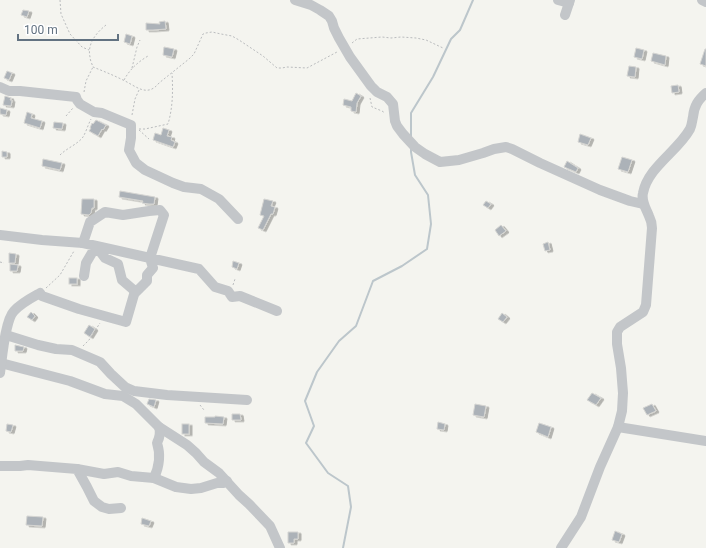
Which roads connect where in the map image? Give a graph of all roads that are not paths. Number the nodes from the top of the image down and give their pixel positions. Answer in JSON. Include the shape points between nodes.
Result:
{"nodes":[{"id":1,"x":295,"y":0,"type":"edge"},
{"id":2,"x":558,"y":0,"type":"edge"},
{"id":3,"x":702,"y":0,"type":"edge"},
{"id":4,"x":569,"y":2,"type":"edge"},
{"id":5,"x":706,"y":2,"type":"edge"},
{"id":6,"x":565,"y":15,"type":"dead end"},
{"id":7,"x":0,"y":87,"type":"edge"},
{"id":8,"x":706,"y":93,"type":"edge"},
{"id":9,"x":643,"y":204,"type":"junction"},
{"id":10,"x":238,"y":219,"type":"dead end"},
{"id":11,"x":0,"y":235,"type":"edge"},
{"id":12,"x":81,"y":243,"type":"junction"},
{"id":13,"x":96,"y":246,"type":"junction"},
{"id":14,"x":150,"y":258,"type":"junction"},
{"id":15,"x":84,"y":276,"type":"dead end"},
{"id":16,"x":135,"y":291,"type":"junction"},
{"id":17,"x":277,"y":311,"type":"dead end"},
{"id":18,"x":6,"y":335,"type":"junction"},
{"id":19,"x":1,"y":363,"type":"edge"},
{"id":20,"x":0,"y":374,"type":"edge"},
{"id":21,"x":247,"y":400,"type":"dead end"},
{"id":22,"x":159,"y":427,"type":"junction"},
{"id":23,"x":618,"y":427,"type":"junction"},
{"id":24,"x":706,"y":441,"type":"edge"},
{"id":25,"x":0,"y":466,"type":"edge"},
{"id":26,"x":77,"y":469,"type":"junction"},
{"id":27,"x":154,"y":478,"type":"junction"},
{"id":28,"x":227,"y":481,"type":"junction"},
{"id":29,"x":121,"y":508,"type":"dead end"},
{"id":30,"x":280,"y":548,"type":"edge"},
{"id":31,"x":561,"y":548,"type":"edge"}],
"edges":[{"from":1,"to":9,"type":"street","via":[[329,16],[350,57],[371,86],[394,104],[396,126],[425,154],[440,162],[459,160],[506,147],[600,190]]},
{"from":2,"to":4,"type":"street"},
{"from":3,"to":5,"type":"street"},
{"from":4,"to":6,"type":"street"},
{"from":7,"to":10,"type":"street","via":[[76,97],[80,104],[94,112],[102,112],[131,125],[129,150],[136,163],[173,183],[201,189],[219,199]]},
{"from":8,"to":9,"type":"street","via":[[696,103],[691,128],[650,177],[642,194]]},
{"from":9,"to":23,"type":"street","via":[[652,228],[646,302],[643,312],[620,327],[617,332],[624,393]]},
{"from":11,"to":12,"type":"street"},
{"from":12,"to":13,"type":"street"},
{"from":12,"to":14,"type":"street","via":[[90,222],[105,212],[123,215],[160,210],[164,215]]},
{"from":13,"to":14,"type":"street"},
{"from":13,"to":15,"type":"street","via":[[86,263]]},
{"from":13,"to":16,"type":"street","via":[[105,258],[118,264],[122,280]]},
{"from":14,"to":16,"type":"street","via":[[153,268],[147,275],[147,281]]},
{"from":14,"to":17,"type":"street","via":[[199,269],[215,287],[228,291],[232,297],[240,296]]},
{"from":16,"to":18,"type":"street","via":[[126,322],[57,302],[40,293],[13,311]]},
{"from":18,"to":19,"type":"street"},
{"from":18,"to":21,"type":"street","via":[[38,345],[72,350],[100,362],[125,387],[134,391]]},
{"from":19,"to":20,"type":"street"},
{"from":19,"to":22,"type":"street","via":[[70,381],[106,394],[123,396],[136,404]]},
{"from":22,"to":27,"type":"street","via":[[159,463]]},
{"from":22,"to":28,"type":"street","via":[[187,445]]},
{"from":23,"to":24,"type":"street"},
{"from":23,"to":31,"type":"street","via":[[581,516]]},
{"from":25,"to":26,"type":"street","via":[[28,465]]},
{"from":26,"to":27,"type":"street"},
{"from":26,"to":29,"type":"street","via":[[94,501],[109,509]]},
{"from":27,"to":28,"type":"street","via":[[176,487],[191,489]]},
{"from":28,"to":30,"type":"street","via":[[270,526]]}]}
